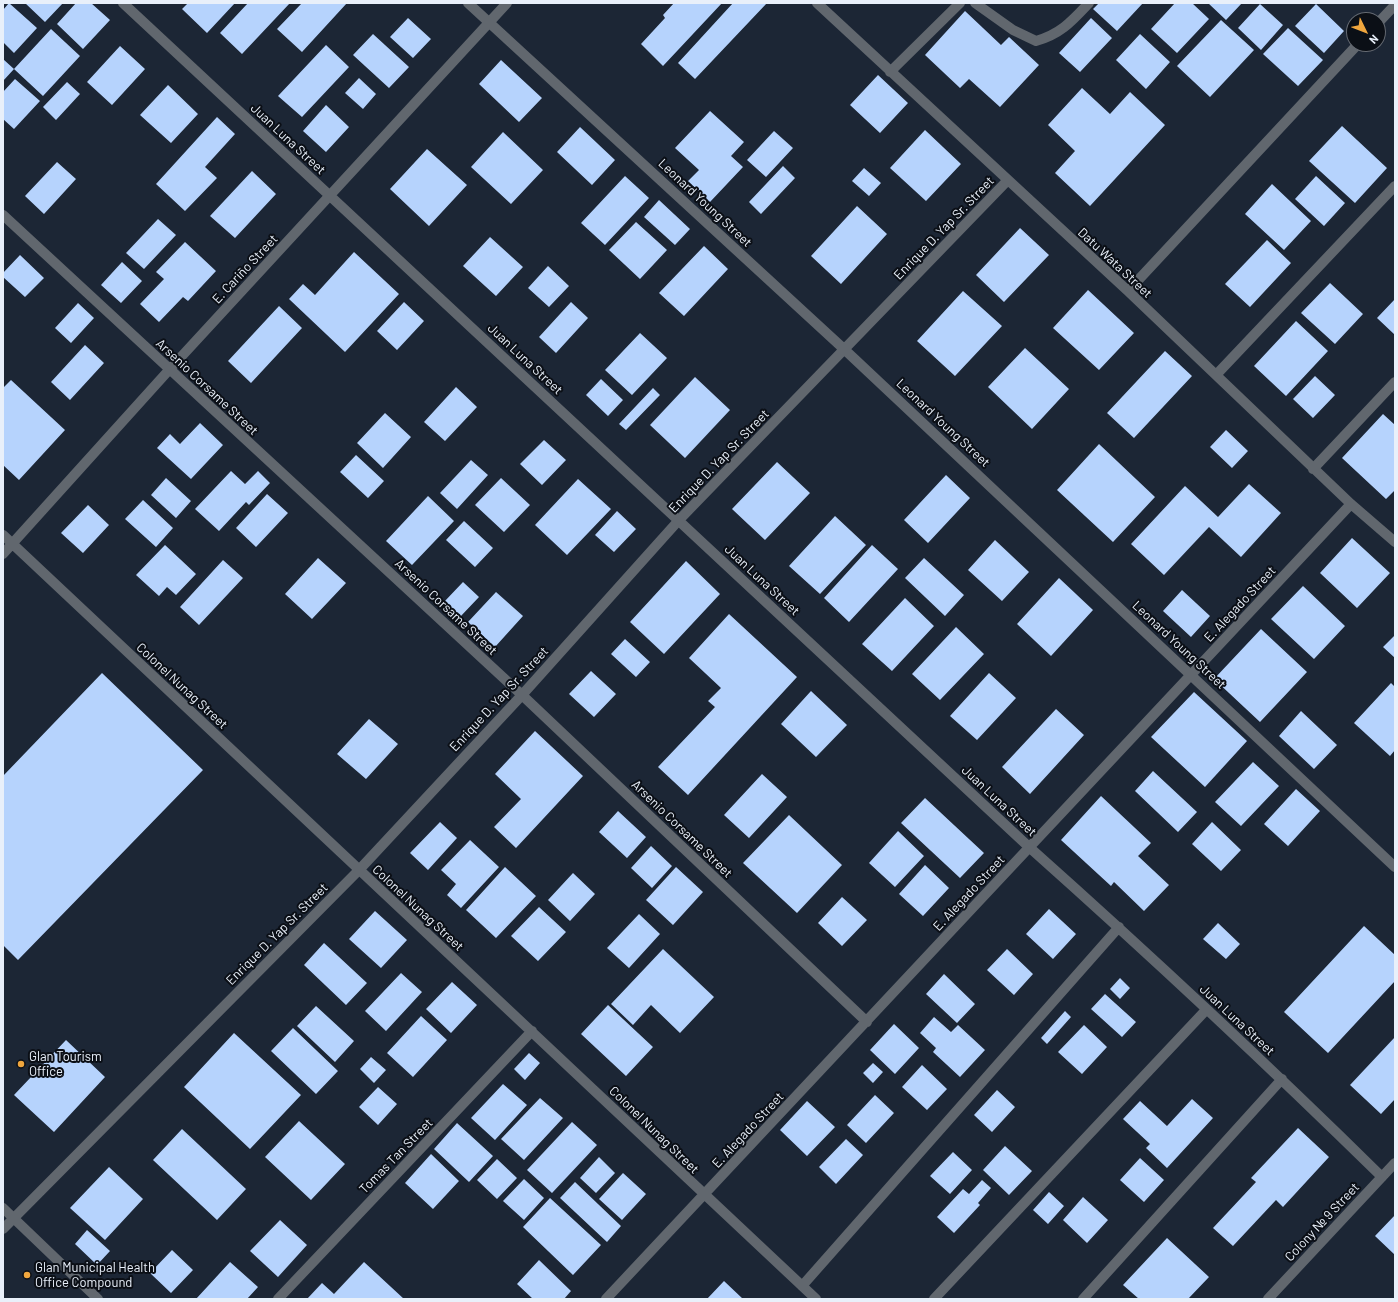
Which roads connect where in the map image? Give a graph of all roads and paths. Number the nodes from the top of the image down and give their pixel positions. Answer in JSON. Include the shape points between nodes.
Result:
{"nodes":[{"id":1,"x":123,"y":3,"type":"edge"},
{"id":2,"x":468,"y":3,"type":"edge"},
{"id":3,"x":507,"y":3,"type":"edge"},
{"id":4,"x":817,"y":3,"type":"edge"},
{"id":5,"x":960,"y":3,"type":"edge"},
{"id":6,"x":975,"y":3,"type":"edge"},
{"id":7,"x":1089,"y":3,"type":"edge"},
{"id":8,"x":1395,"y":4,"type":"edge"},
{"id":9,"x":1386,"y":14,"type":"edge"},
{"id":10,"x":489,"y":22,"type":"junction"},
{"id":11,"x":1351,"y":52,"type":"edge"},
{"id":12,"x":890,"y":72,"type":"junction"},
{"id":13,"x":1007,"y":181,"type":"junction"},
{"id":14,"x":1395,"y":186,"type":"edge"},
{"id":15,"x":330,"y":196,"type":"junction"},
{"id":16,"x":3,"y":215,"type":"edge"},
{"id":17,"x":1128,"y":291,"type":"junction"},
{"id":18,"x":846,"y":350,"type":"junction"},
{"id":19,"x":169,"y":370,"type":"junction"},
{"id":20,"x":1216,"y":375,"type":"junction"},
{"id":21,"x":1395,"y":382,"type":"edge"},
{"id":22,"x":1312,"y":469,"type":"junction"},
{"id":23,"x":1351,"y":504,"type":"junction"},
{"id":24,"x":679,"y":520,"type":"junction"},
{"id":25,"x":3,"y":535,"type":"edge"},
{"id":26,"x":1395,"y":542,"type":"edge"},
{"id":27,"x":12,"y":544,"type":"junction"},
{"id":28,"x":3,"y":554,"type":"edge"},
{"id":29,"x":1191,"y":674,"type":"junction"},
{"id":30,"x":522,"y":695,"type":"junction"},
{"id":31,"x":1029,"y":847,"type":"junction"},
{"id":32,"x":1395,"y":867,"type":"edge"},
{"id":33,"x":358,"y":870,"type":"junction"},
{"id":34,"x":1119,"y":927,"type":"junction"},
{"id":35,"x":1206,"y":1010,"type":"junction"},
{"id":36,"x":867,"y":1022,"type":"junction"},
{"id":37,"x":532,"y":1031,"type":"junction"},
{"id":38,"x":1282,"y":1079,"type":"junction"},
{"id":39,"x":1395,"y":1162,"type":"edge"},
{"id":40,"x":1382,"y":1177,"type":"junction"},
{"id":41,"x":704,"y":1195,"type":"junction"},
{"id":42,"x":3,"y":1208,"type":"edge"},
{"id":43,"x":13,"y":1218,"type":"junction"},
{"id":44,"x":3,"y":1229,"type":"edge"},
{"id":45,"x":802,"y":1286,"type":"junction"},
{"id":46,"x":98,"y":1299,"type":"edge"},
{"id":47,"x":278,"y":1299,"type":"edge"},
{"id":48,"x":606,"y":1299,"type":"edge"},
{"id":49,"x":816,"y":1299,"type":"edge"},
{"id":50,"x":934,"y":1299,"type":"edge"},
{"id":51,"x":1083,"y":1299,"type":"edge"},
{"id":52,"x":1268,"y":1299,"type":"edge"}],
"edges":[{"from":1,"to":15,"type":"street","name":"Juan Luna Street"},
{"from":2,"to":10,"type":"street","name":"Leonard Young Street"},
{"from":3,"to":10,"type":"street","name":"E. Cariño Street"},
{"from":4,"to":12,"type":"street","name":"Datu Wata Street"},
{"from":5,"to":12,"type":"street"},
{"from":6,"to":7,"type":"street","via":[[1012,30],[1036,41],[1051,37],[1063,29]]},
{"from":8,"to":9,"type":"street"},
{"from":10,"to":15,"type":"street","name":"E. Cariño Street"},
{"from":10,"to":18,"type":"street","name":"Leonard Young Street"},
{"from":11,"to":17,"type":"street"},
{"from":12,"to":13,"type":"street","name":"Datu Wata Street"},
{"from":13,"to":17,"type":"street","name":"Datu Wata Street"},
{"from":13,"to":18,"type":"street","name":"Enrique D. Yap Sr. Street"},
{"from":14,"to":20,"type":"street"},
{"from":15,"to":19,"type":"street","name":"E. Cariño Street"},
{"from":15,"to":24,"type":"street","name":"Juan Luna Street"},
{"from":16,"to":19,"type":"street","name":"Arsenio Corsame Street"},
{"from":17,"to":20,"type":"street","name":"Datu Wata Street"},
{"from":18,"to":24,"type":"street","name":"Enrique D. Yap Sr. Street"},
{"from":18,"to":29,"type":"street","name":"Leonard Young Street"},
{"from":19,"to":27,"type":"street","name":"E. Cariño Street"},
{"from":19,"to":30,"type":"street","name":"Arsenio Corsame Street"},
{"from":20,"to":22,"type":"street","name":"Datu Wata Street"},
{"from":21,"to":22,"type":"street"},
{"from":22,"to":23,"type":"street","name":"Datu Wata Street"},
{"from":23,"to":26,"type":"street","name":"Datu Wata Street"},
{"from":23,"to":29,"type":"street","name":"E. Alegado Street"},
{"from":24,"to":30,"type":"street","name":"Enrique D. Yap Sr. Street"},
{"from":24,"to":31,"type":"street","name":"Juan Luna Street"},
{"from":25,"to":27,"type":"street","name":"Colonel Nunag Street"},
{"from":27,"to":28,"type":"street","name":"E. Cariño Street"},
{"from":27,"to":33,"type":"street","name":"Colonel Nunag Street"},
{"from":29,"to":31,"type":"street","name":"E. Alegado Street"},
{"from":29,"to":32,"type":"street","name":"Leonard Young Street"},
{"from":30,"to":33,"type":"street","name":"Enrique D. Yap Sr. Street"},
{"from":30,"to":36,"type":"street","name":"Arsenio Corsame Street"},
{"from":31,"to":34,"type":"street","name":"Juan Luna Street"},
{"from":31,"to":36,"type":"street","name":"E. Alegado Street"},
{"from":33,"to":37,"type":"street","name":"Colonel Nunag Street"},
{"from":33,"to":43,"type":"street","name":"Enrique D. Yap Sr. Street"},
{"from":34,"to":35,"type":"street","name":"Juan Luna Street"},
{"from":34,"to":45,"type":"street"},
{"from":35,"to":38,"type":"street","name":"Juan Luna Street"},
{"from":35,"to":50,"type":"street"},
{"from":36,"to":41,"type":"street","name":"E. Alegado Street"},
{"from":37,"to":41,"type":"street","name":"Colonel Nunag Street"},
{"from":37,"to":47,"type":"street","name":"Tomas Tan Street"},
{"from":38,"to":40,"type":"street","name":"Juan Luna Street"},
{"from":38,"to":51,"type":"street"},
{"from":39,"to":40,"type":"street","name":"Colony № 9 Street"},
{"from":40,"to":52,"type":"street","name":"Colony № 9 Street"},
{"from":41,"to":45,"type":"street","name":"Colonel Nunag Street"},
{"from":41,"to":48,"type":"street","name":"E. Alegado Street"},
{"from":42,"to":43,"type":"street"},
{"from":43,"to":44,"type":"street","name":"Enrique D. Yap Sr. Street"},
{"from":43,"to":46,"type":"street"},
{"from":45,"to":49,"type":"street","name":"Colonel Nunag Street"}]}
